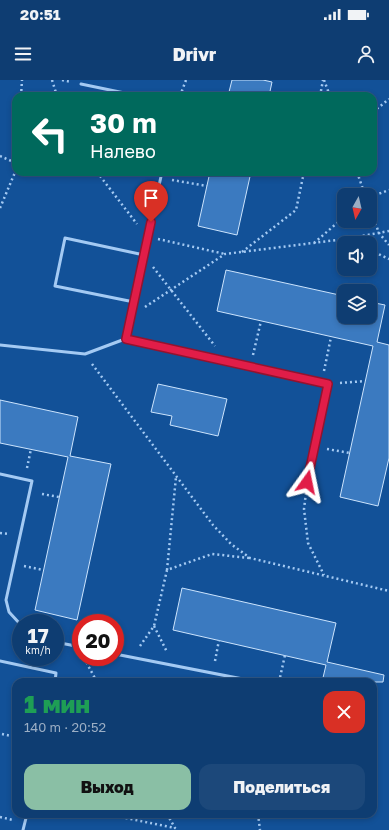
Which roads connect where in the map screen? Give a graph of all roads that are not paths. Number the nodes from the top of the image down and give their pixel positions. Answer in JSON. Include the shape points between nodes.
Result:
{"nodes":[{"id":1,"x":81,"y":84,"type":"dead end"},
{"id":2,"x":120,"y":92,"type":"edge"},
{"id":3,"x":161,"y":176,"type":"edge"},
{"id":4,"x":144,"y":255,"type":"junction"},
{"id":5,"x":134,"y":302,"type":"junction"},
{"id":6,"x":126,"y":339,"type":"junction"},
{"id":7,"x":0,"y":345,"type":"edge"},
{"id":8,"x":0,"y":474,"type":"edge"},
{"id":9,"x":307,"y":482,"type":"road end"},
{"id":10,"x":12,"y":615,"type":"edge"},
{"id":11,"x":124,"y":656,"type":"edge"},
{"id":12,"x":0,"y":661,"type":"edge"},
{"id":13,"x":55,"y":678,"type":"edge"},
{"id":14,"x":238,"y":678,"type":"edge"},
{"id":15,"x":26,"y":818,"type":"edge"},
{"id":16,"x":24,"y":830,"type":"edge"}],
"edges":[{"from":1,"to":2,"type":"lane"},
{"from":3,"to":4,"type":"lane"},
{"from":4,"to":5,"type":"lane"},
{"from":4,"to":5,"type":"lane","via":[[65,238],[55,286]]},
{"from":5,"to":6,"type":"lane"},
{"from":6,"to":7,"type":"lane","via":[[85,354]]},
{"from":6,"to":9,"type":"lane","via":[[328,384]]},
{"from":8,"to":10,"type":"lane","via":[[32,481],[6,600]]},
{"from":11,"to":14,"type":"lane"},
{"from":12,"to":13,"type":"lane","via":[[56,673]]},
{"from":15,"to":16,"type":"lane"}]}
